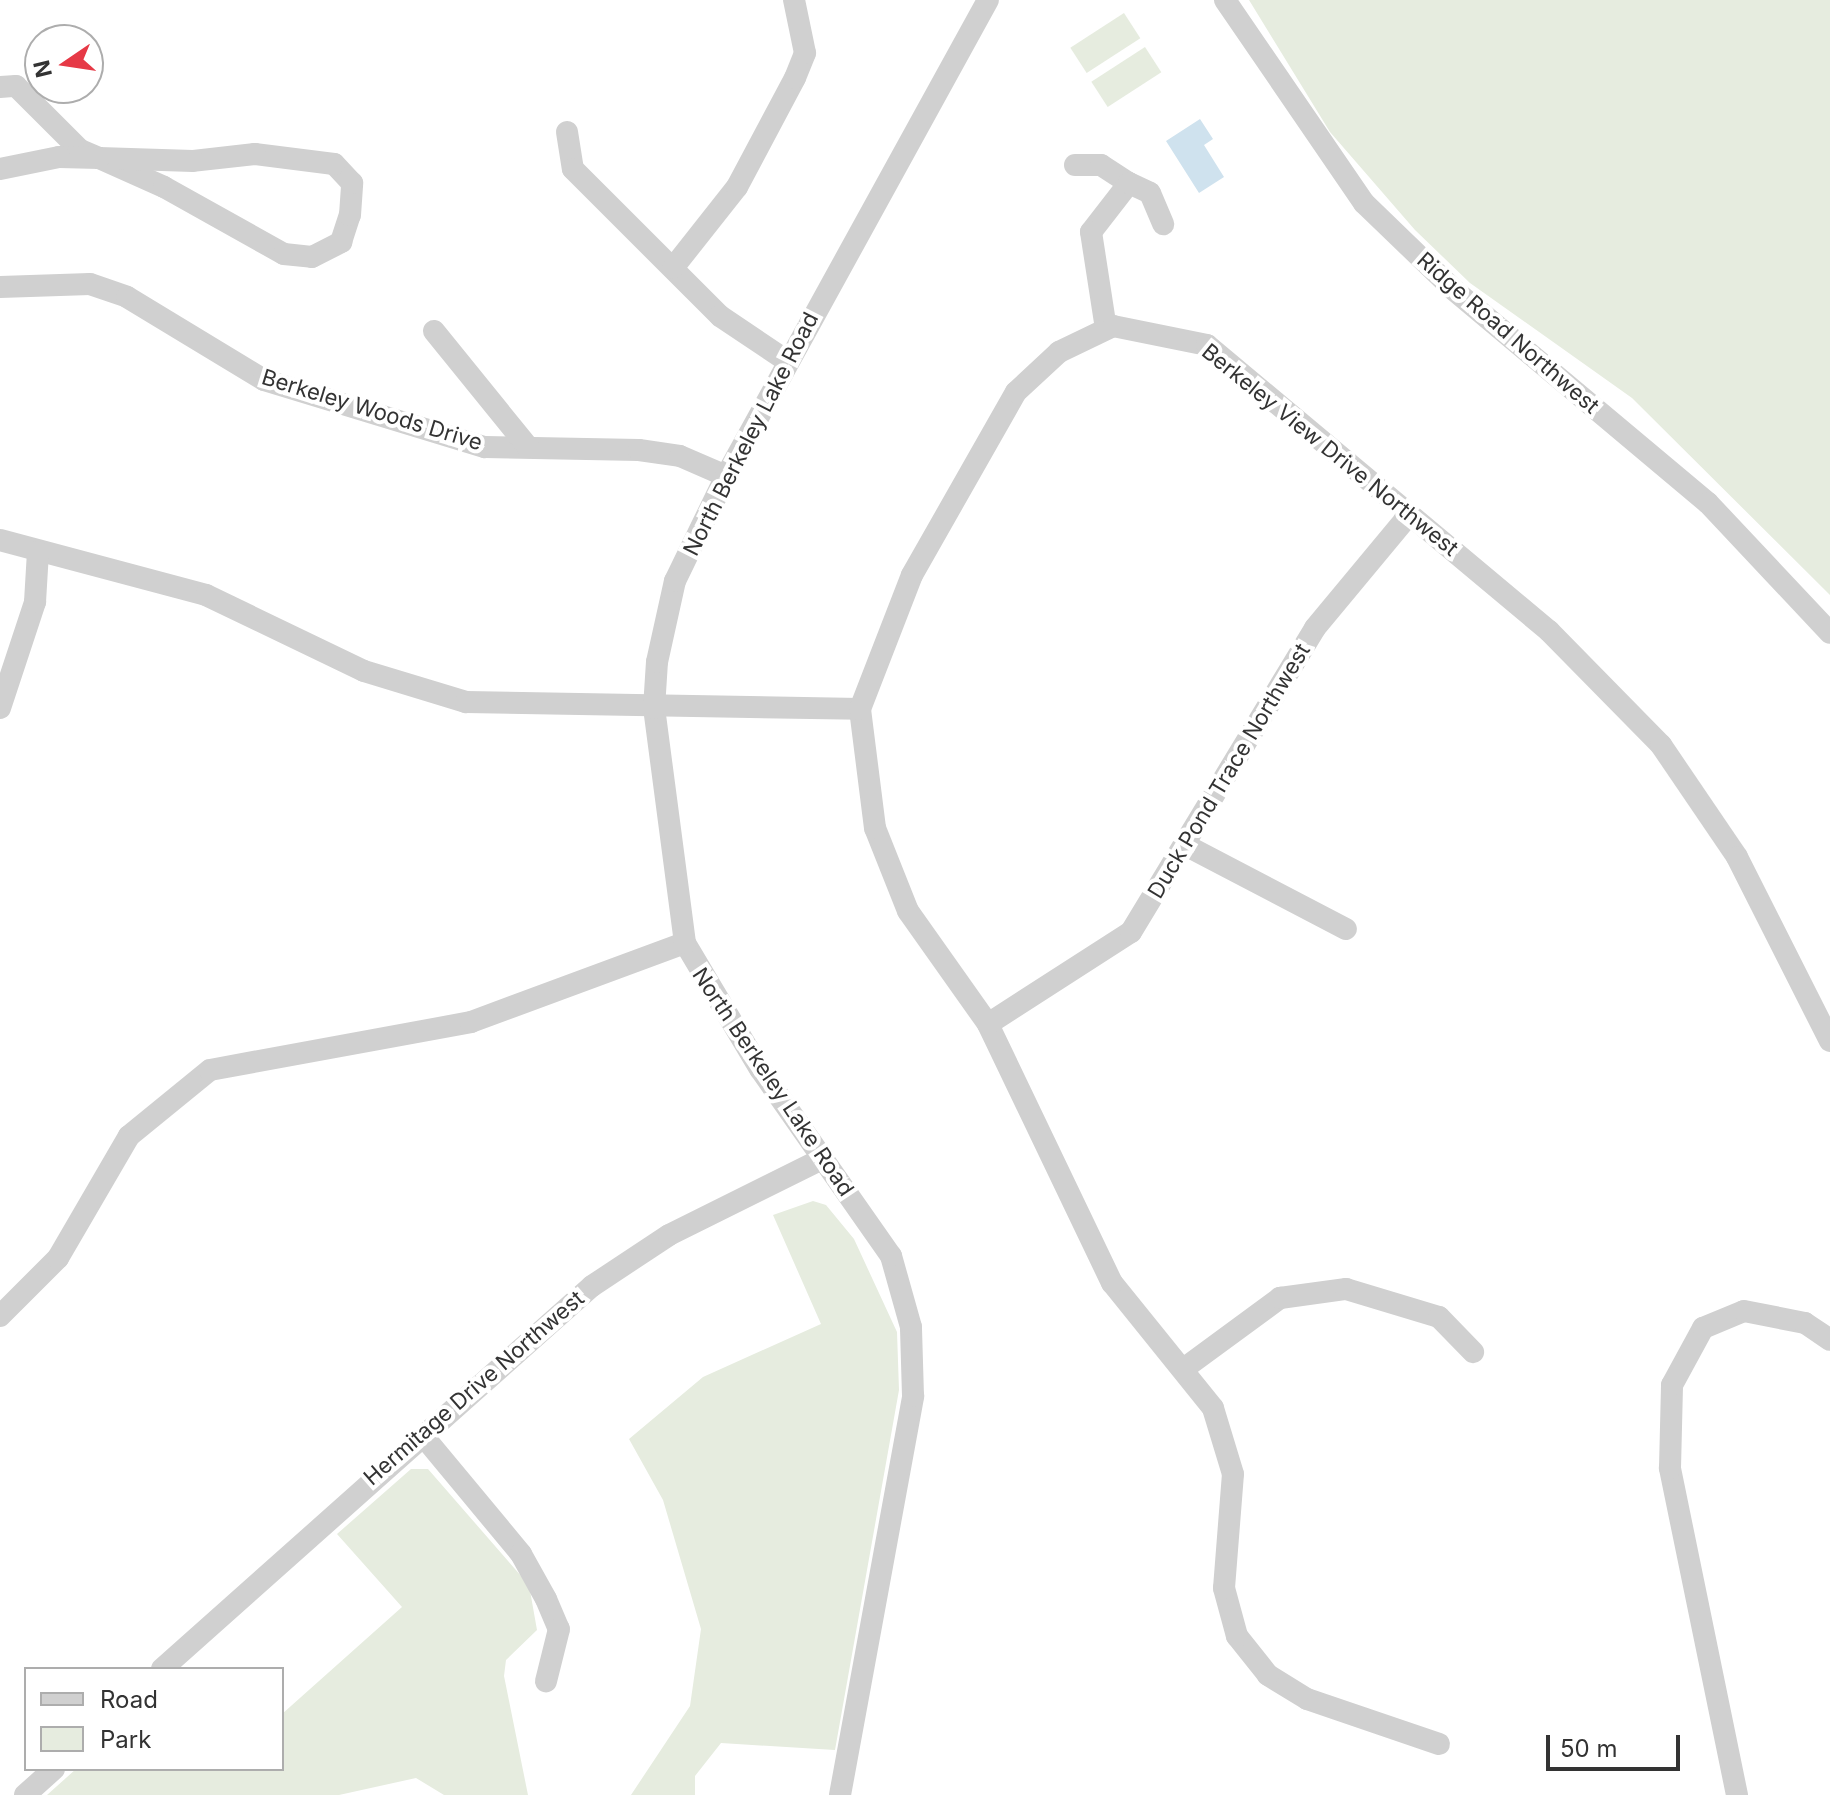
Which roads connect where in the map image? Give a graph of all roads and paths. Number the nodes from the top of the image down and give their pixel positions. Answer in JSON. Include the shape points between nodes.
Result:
{"nodes":[{"id":1,"x":794,"y":0,"type":"edge"},
{"id":2,"x":988,"y":0,"type":"edge"},
{"id":3,"x":1225,"y":0,"type":"edge"},
{"id":4,"x":0,"y":87,"type":"edge"},
{"id":5,"x":567,"y":132,"type":"dead end"},
{"id":6,"x":99,"y":158,"type":"junction"},
{"id":7,"x":1075,"y":165,"type":"dead end"},
{"id":8,"x":0,"y":169,"type":"edge"},
{"id":9,"x":1129,"y":183,"type":"junction"},
{"id":10,"x":1163,"y":224,"type":"dead end"},
{"id":11,"x":673,"y":268,"type":"junction"},
{"id":12,"x":0,"y":287,"type":"edge"},
{"id":13,"x":1106,"y":329,"type":"junction"},
{"id":14,"x":434,"y":331,"type":"dead end"},
{"id":15,"x":787,"y":361,"type":"junction"},
{"id":16,"x":528,"y":447,"type":"junction"},
{"id":17,"x":726,"y":476,"type":"junction"},
{"id":18,"x":1407,"y":517,"type":"junction"},
{"id":19,"x":0,"y":540,"type":"edge"},
{"id":20,"x":38,"y":552,"type":"junction"},
{"id":21,"x":1830,"y":633,"type":"edge"},
{"id":22,"x":0,"y":708,"type":"edge"},
{"id":23,"x":654,"y":708,"type":"junction"},
{"id":24,"x":860,"y":709,"type":"junction"},
{"id":25,"x":1189,"y":847,"type":"junction"},
{"id":26,"x":1346,"y":929,"type":"dead end"},
{"id":27,"x":685,"y":943,"type":"junction"},
{"id":28,"x":988,"y":1024,"type":"junction"},
{"id":29,"x":1830,"y":1041,"type":"edge"},
{"id":30,"x":822,"y":1159,"type":"junction"},
{"id":31,"x":0,"y":1316,"type":"edge"},
{"id":32,"x":1830,"y":1340,"type":"edge"},
{"id":33,"x":1473,"y":1352,"type":"dead end"},
{"id":34,"x":1186,"y":1367,"type":"junction"},
{"id":35,"x":424,"y":1437,"type":"junction"},
{"id":36,"x":164,"y":1667,"type":"edge"},
{"id":37,"x":546,"y":1681,"type":"dead end"},
{"id":38,"x":1439,"y":1744,"type":"dead end"},
{"id":39,"x":52,"y":1771,"type":"edge"},
{"id":40,"x":25,"y":1795,"type":"edge"},
{"id":41,"x":840,"y":1795,"type":"edge"},
{"id":42,"x":1737,"y":1795,"type":"edge"}],
"edges":[{"from":1,"to":11,"type":"street","via":[[805,53],[795,78],[737,187]]},
{"from":2,"to":15,"type":"street","name":"North Berkeley Lake Road"},
{"from":3,"to":21,"type":"street","name":"Ridge Road Northwest","via":[[1364,203],[1454,290],[1708,503]]},
{"from":4,"to":6,"type":"street","via":[[16,86],[36,113]]},
{"from":5,"to":11,"type":"street","via":[[573,169]]},
{"from":6,"to":6,"type":"street","via":[[255,154],[334,164],[352,183],[350,215],[341,242],[312,257],[284,254]]},
{"from":6,"to":8,"type":"street","via":[[59,157]]},
{"from":7,"to":9,"type":"street","via":[[1101,165]]},
{"from":9,"to":10,"type":"street","via":[[1150,193]]},
{"from":9,"to":13,"type":"street","via":[[1091,232]]},
{"from":11,"to":15,"type":"street","via":[[720,316]]},
{"from":12,"to":16,"type":"street","name":"Berkeley Woods Drive","via":[[90,284],[127,297],[264,380],[485,447]]},
{"from":13,"to":18,"type":"street","name":"Berkeley View Drive Northwest","via":[[1207,345]]},
{"from":13,"to":24,"type":"street","via":[[1059,352],[1008,404],[912,575]]},
{"from":14,"to":16,"type":"street","name":"Berkeley Woods Drive"},
{"from":15,"to":17,"type":"street","name":"North Berkeley Lake Road"},
{"from":16,"to":17,"type":"street","name":"Berkeley Woods Drive","via":[[667,454]]},
{"from":17,"to":23,"type":"street","name":"North Berkeley Lake Road","via":[[675,581]]},
{"from":18,"to":25,"type":"street","name":"Duck Pond Trace Northwest","via":[[1315,628]]},
{"from":18,"to":29,"type":"street","name":"Berkeley View Drive Northwest","via":[[1605,683],[1661,745],[1737,857]]},
{"from":19,"to":20,"type":"street"},
{"from":20,"to":22,"type":"street","via":[[35,602]]},
{"from":20,"to":23,"type":"street","via":[[206,595],[416,689],[466,702]]},
{"from":23,"to":24,"type":"street"},
{"from":23,"to":27,"type":"street","name":"North Berkeley Lake Road"},
{"from":24,"to":28,"type":"street","via":[[886,865],[908,911]]},
{"from":25,"to":26,"type":"street"},
{"from":25,"to":28,"type":"street","name":"Duck Pond Trace Northwest","via":[[1116,947]]},
{"from":27,"to":30,"type":"street","name":"North Berkeley Lake Road"},
{"from":27,"to":31,"type":"street","via":[[471,1022],[210,1070],[129,1136],[58,1258]]},
{"from":28,"to":34,"type":"street","via":[[1104,1267],[1142,1327]]},
{"from":30,"to":35,"type":"street","name":"Hermitage Drive Northwest","via":[[669,1235],[592,1286]]},
{"from":30,"to":41,"type":"street","name":"North Berkeley Lake Road","via":[[891,1256],[911,1327],[913,1396]]},
{"from":32,"to":42,"type":"street","via":[[1805,1323],[1744,1311],[1703,1328],[1672,1385],[1670,1468]]},
{"from":33,"to":34,"type":"street","via":[[1439,1317],[1336,1290],[1280,1298]]},
{"from":34,"to":38,"type":"street","via":[[1213,1408],[1233,1474],[1224,1588],[1237,1636],[1268,1675],[1307,1699]]},
{"from":35,"to":36,"type":"street","name":"Hermitage Drive Northwest"},
{"from":35,"to":37,"type":"street","via":[[521,1554],[546,1599],[559,1629]]},
{"from":39,"to":40,"type":"street"}]}
